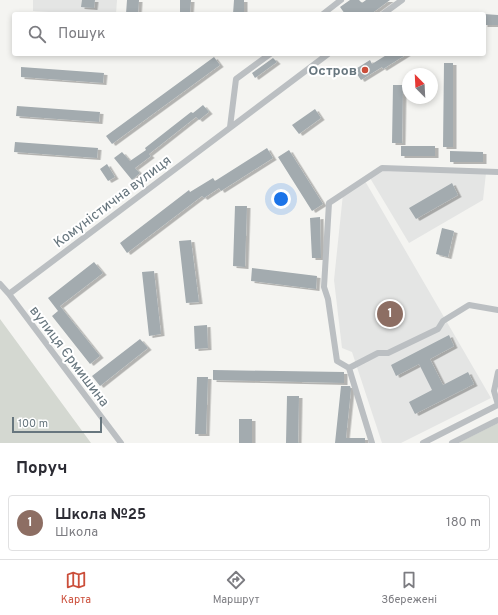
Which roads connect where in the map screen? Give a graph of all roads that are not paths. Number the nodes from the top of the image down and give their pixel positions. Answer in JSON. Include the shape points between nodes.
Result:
{"nodes":[{"id":1,"x":341,"y":0,"type":"edge"},
{"id":2,"x":402,"y":0,"type":"edge"},
{"id":3,"x":325,"y":12,"type":"edge"},
{"id":4,"x":386,"y":12,"type":"edge"},
{"id":5,"x":267,"y":56,"type":"edge"},
{"id":6,"x":325,"y":56,"type":"edge"},
{"id":7,"x":230,"y":127,"type":"junction"},
{"id":8,"x":498,"y":172,"type":"edge"},
{"id":9,"x":0,"y":284,"type":"edge"},
{"id":10,"x":9,"y":294,"type":"junction"},
{"id":11,"x":498,"y":310,"type":"edge"},
{"id":12,"x":349,"y":368,"type":"junction"},
{"id":13,"x":498,"y":372,"type":"edge"},
{"id":14,"x":498,"y":405,"type":"edge"},
{"id":15,"x":498,"y":420,"type":"edge"},
{"id":16,"x":121,"y":443,"type":"edge"},
{"id":17,"x":372,"y":443,"type":"edge"},
{"id":18,"x":423,"y":443,"type":"edge"},
{"id":19,"x":452,"y":443,"type":"edge"}],
"edges":[{"from":1,"to":3,"type":"street"},
{"from":2,"to":4,"type":"street"},
{"from":5,"to":7,"type":"street","via":[[236,79]]},
{"from":6,"to":7,"type":"street","name":"Комуністична вулиця"},
{"from":7,"to":10,"type":"street","name":"Комуністична вулиця"},
{"from":8,"to":12,"type":"street","via":[[382,168],[329,203],[324,287],[337,361]]},
{"from":9,"to":10,"type":"street","name":"вулиця Єрмишина"},
{"from":10,"to":16,"type":"street","name":"вулиця Єрмишина"},
{"from":11,"to":12,"type":"street","via":[[469,305],[443,321],[438,329],[388,353],[378,353]]},
{"from":12,"to":17,"type":"street"},
{"from":13,"to":14,"type":"street","via":[[494,391]]},
{"from":14,"to":18,"type":"street"},
{"from":15,"to":19,"type":"street"}]}
